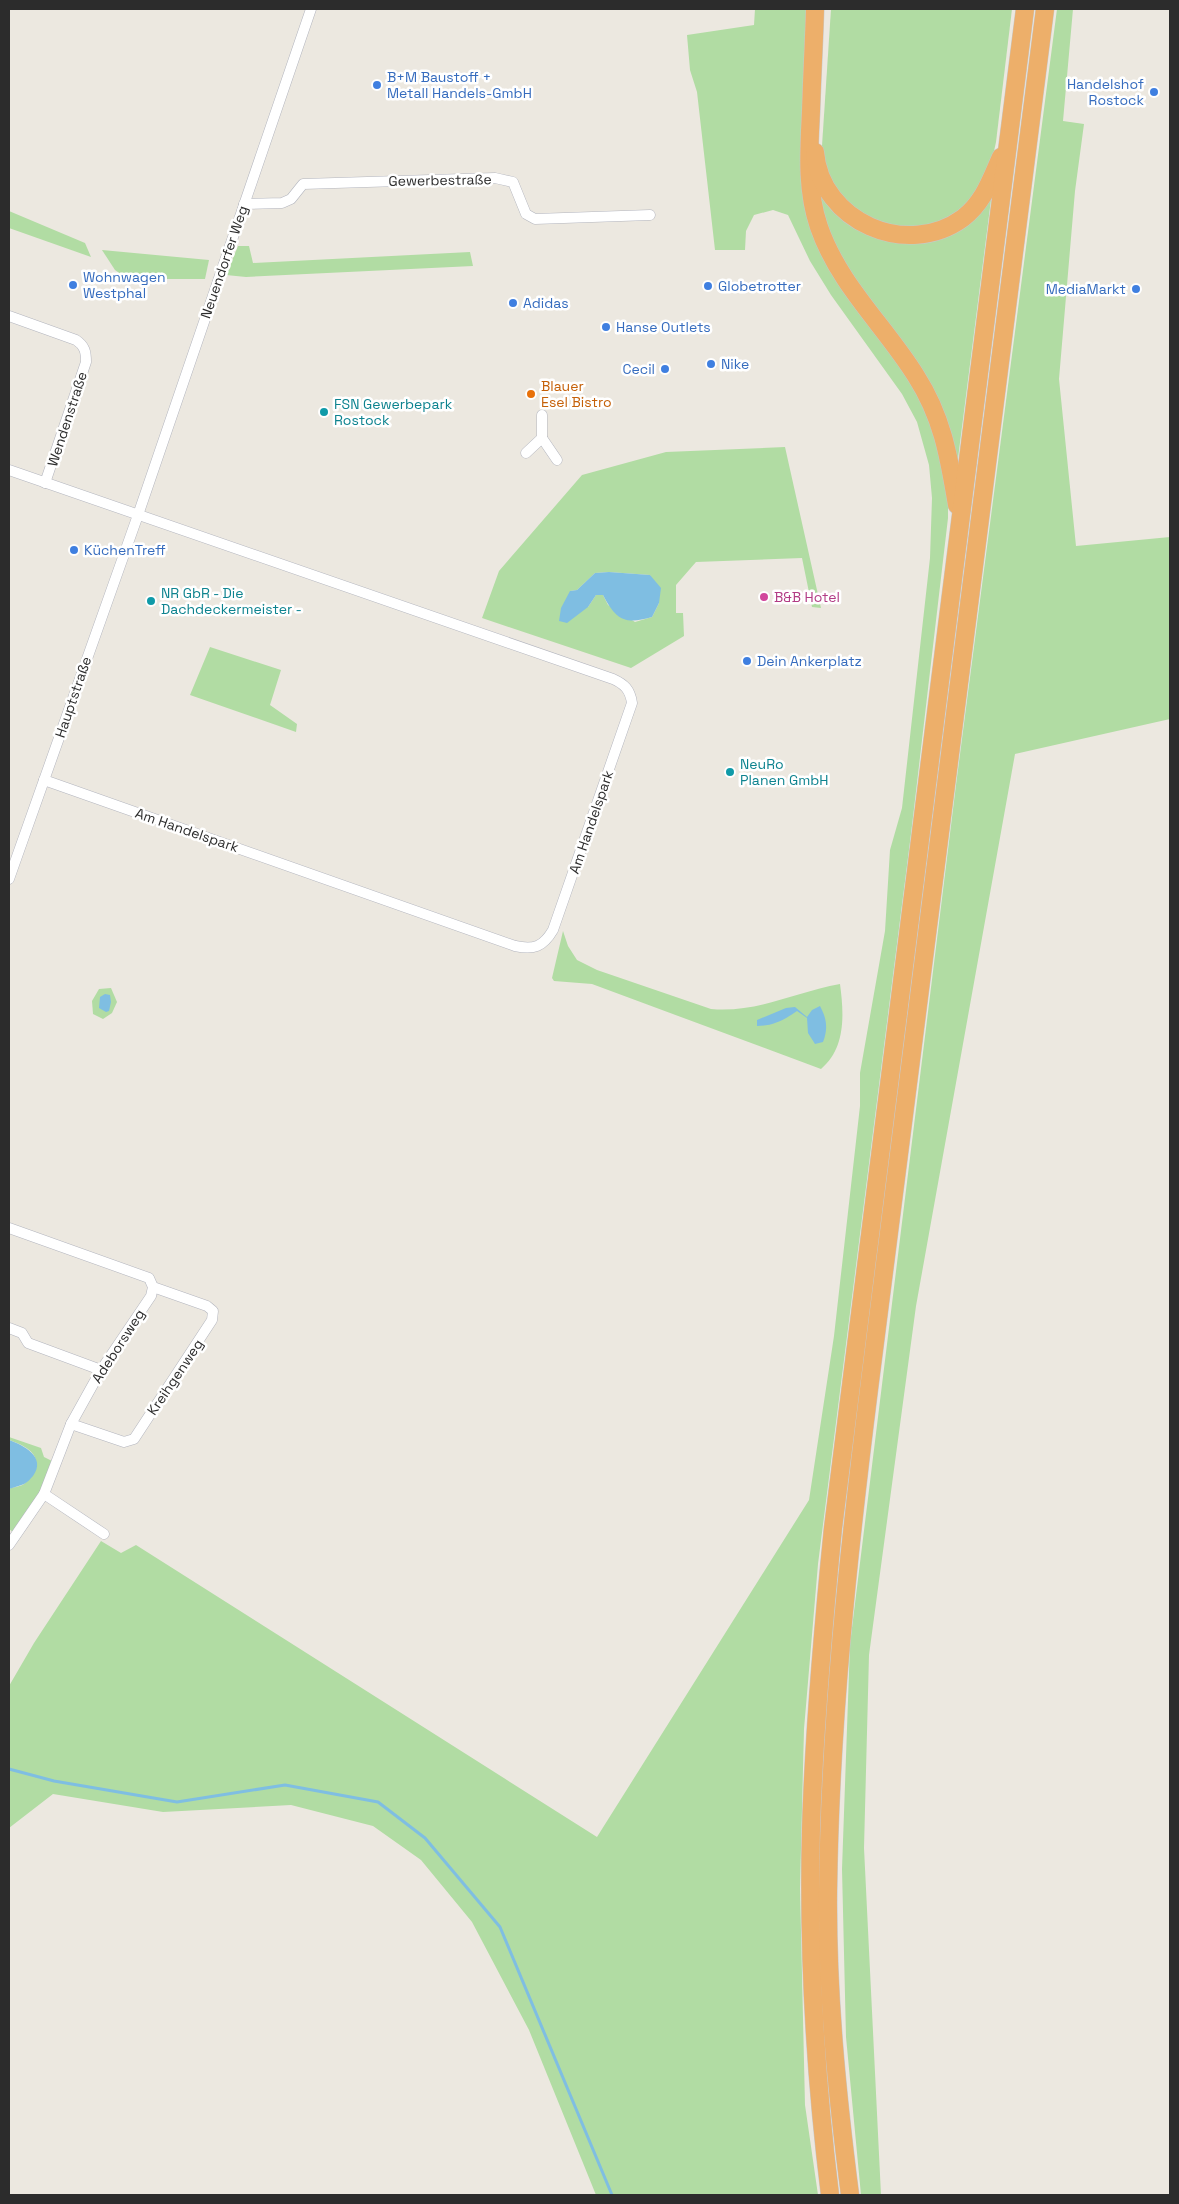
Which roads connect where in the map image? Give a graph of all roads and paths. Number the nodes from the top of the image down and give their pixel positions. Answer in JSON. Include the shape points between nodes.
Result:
{"nodes":[{"id":1,"x":311,"y":9,"type":"edge"},
{"id":2,"x":815,"y":9,"type":"edge"},
{"id":3,"x":825,"y":9,"type":"edge"},
{"id":4,"x":1025,"y":9,"type":"edge"},
{"id":5,"x":1045,"y":9,"type":"edge"},
{"id":6,"x":1010,"y":135,"type":"junction"},
{"id":7,"x":244,"y":204,"type":"junction"},
{"id":8,"x":650,"y":215,"type":"dead end"},
{"id":9,"x":9,"y":316,"type":"edge"},
{"id":10,"x":542,"y":415,"type":"dead end"},
{"id":11,"x":542,"y":438,"type":"junction"},
{"id":12,"x":526,"y":453,"type":"dead end"},
{"id":13,"x":557,"y":460,"type":"dead end"},
{"id":14,"x":9,"y":470,"type":"edge"},
{"id":15,"x":45,"y":483,"type":"junction"},
{"id":16,"x":138,"y":515,"type":"junction"},
{"id":17,"x":960,"y":526,"type":"junction"},
{"id":18,"x":44,"y":780,"type":"junction"},
{"id":19,"x":9,"y":879,"type":"edge"},
{"id":20,"x":9,"y":1228,"type":"edge"},
{"id":21,"x":154,"y":1287,"type":"junction"},
{"id":22,"x":9,"y":1328,"type":"edge"},
{"id":23,"x":101,"y":1370,"type":"junction"},
{"id":24,"x":71,"y":1424,"type":"junction"},
{"id":25,"x":44,"y":1494,"type":"junction"},
{"id":26,"x":104,"y":1534,"type":"dead end"},
{"id":27,"x":9,"y":1545,"type":"edge"},
{"id":28,"x":830,"y":2195,"type":"edge"},
{"id":29,"x":850,"y":2195,"type":"edge"}],
"edges":[{"from":1,"to":7,"type":"street","name":"Neuendorfer Weg"},
{"from":2,"to":17,"type":"highway","via":[[808,156],[814,211],[839,269],[908,364],[931,402],[946,440]]},
{"from":3,"to":6,"type":"highway","via":[[816,163],[833,198],[855,220],[901,236],[927,234],[964,218],[988,189]]},
{"from":4,"to":6,"type":"highway"},
{"from":5,"to":29,"type":"highway","via":[[868,1398],[840,1655],[830,1809],[829,1940],[834,2050]]},
{"from":6,"to":17,"type":"highway"},
{"from":7,"to":8,"type":"street","name":"Gewerbestraße","via":[[282,203],[291,199],[303,184],[495,178],[513,182],[526,214],[535,220]]},
{"from":7,"to":16,"type":"street","name":"Neuendorfer Weg"},
{"from":9,"to":15,"type":"street","name":"Wendenstraße","via":[[76,340],[83,344],[86,353],[86,362]]},
{"from":10,"to":11,"type":"street"},
{"from":11,"to":12,"type":"street"},
{"from":11,"to":13,"type":"street"},
{"from":14,"to":15,"type":"street"},
{"from":15,"to":16,"type":"street"},
{"from":16,"to":18,"type":"street","name":"Hauptstraße"},
{"from":16,"to":18,"type":"street","name":"Am Handelspark","via":[[625,686],[632,702],[553,930],[536,948],[515,946]]},
{"from":17,"to":28,"type":"highway","via":[[836,1508],[821,1654],[810,1897],[814,2030]]},
{"from":18,"to":19,"type":"street","name":"Hauptstraße"},
{"from":20,"to":21,"type":"street","via":[[149,1278]]},
{"from":21,"to":23,"type":"street","name":"Adeborsweg"},
{"from":21,"to":24,"type":"street","name":"Kreihgenweg","via":[[207,1306],[213,1311],[212,1320],[134,1439],[124,1442]]},
{"from":22,"to":23,"type":"street","via":[[22,1333],[28,1343]]},
{"from":23,"to":24,"type":"street","name":"Adeborsweg"},
{"from":24,"to":25,"type":"street","name":"Adeborsweg"},
{"from":25,"to":26,"type":"street"},
{"from":25,"to":27,"type":"street","name":"Adeborsweg"}]}
